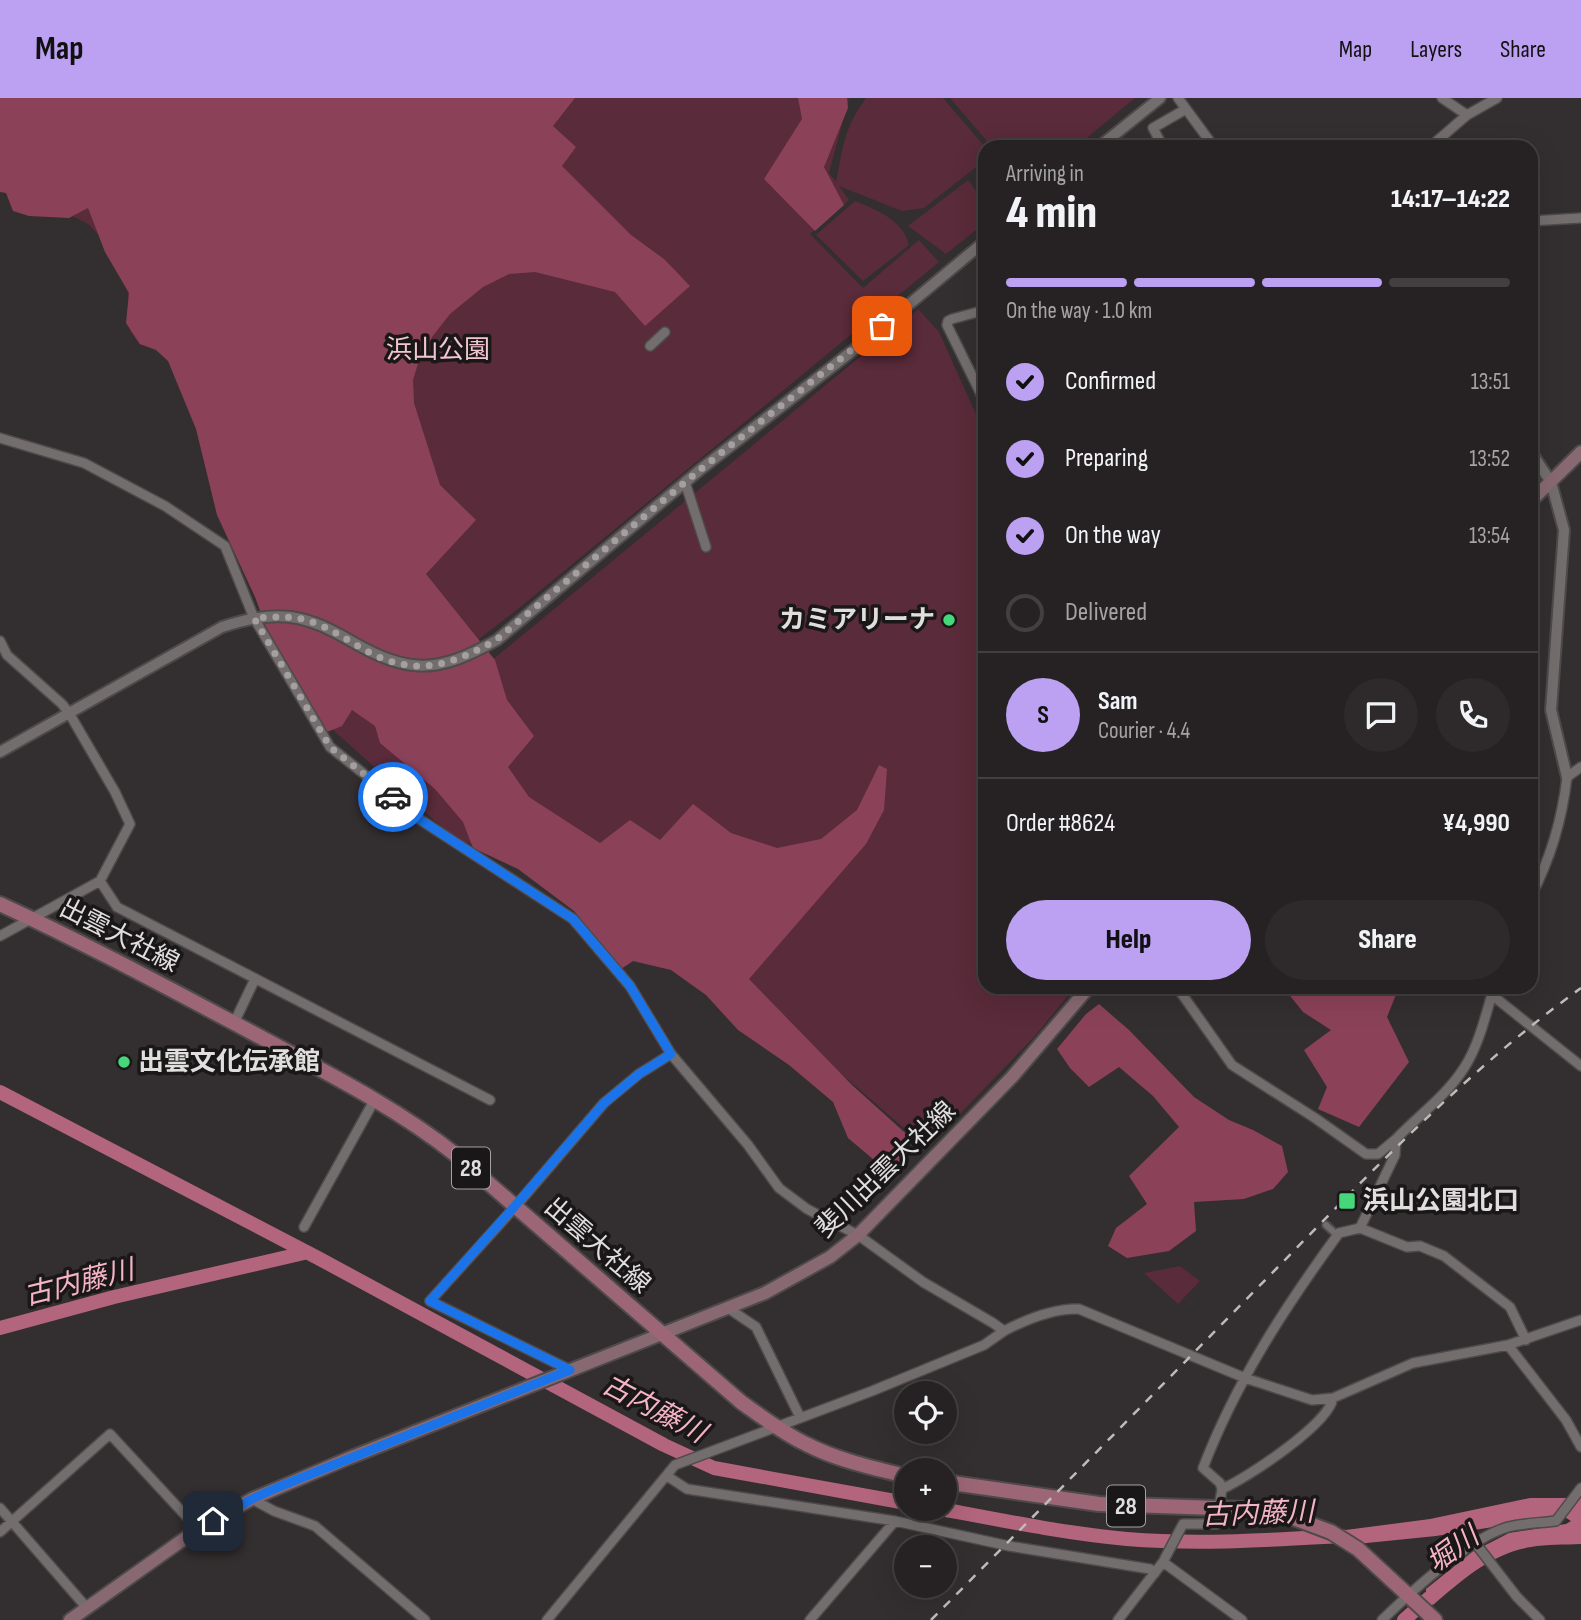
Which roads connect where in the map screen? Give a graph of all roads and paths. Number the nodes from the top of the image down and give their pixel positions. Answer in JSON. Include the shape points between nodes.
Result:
{"nodes":[{"id":1,"x":1160,"y":98,"type":"edge"},
{"id":2,"x":1178,"y":98,"type":"edge"},
{"id":3,"x":1442,"y":98,"type":"edge"},
{"id":4,"x":1497,"y":98,"type":"edge"},
{"id":5,"x":1186,"y":109,"type":"junction"},
{"id":6,"x":1467,"y":115,"type":"junction"},
{"id":7,"x":1108,"y":140,"type":"edge"},
{"id":8,"x":1159,"y":140,"type":"edge"},
{"id":9,"x":1209,"y":140,"type":"edge"},
{"id":10,"x":1438,"y":140,"type":"edge"},
{"id":11,"x":1581,"y":218,"type":"edge"},
{"id":12,"x":1538,"y":221,"type":"edge"},
{"id":13,"x":978,"y":248,"type":"edge"},
{"id":14,"x":978,"y":312,"type":"edge"},
{"id":15,"x":665,"y":331,"type":"dead end"},
{"id":16,"x":650,"y":346,"type":"dead end"},
{"id":17,"x":978,"y":388,"type":"edge"},
{"id":18,"x":0,"y":438,"type":"edge"},
{"id":19,"x":1581,"y":452,"type":"edge"},
{"id":20,"x":1538,"y":462,"type":"edge"},
{"id":21,"x":685,"y":482,"type":"junction"},
{"id":22,"x":1551,"y":482,"type":"junction"},
{"id":23,"x":1538,"y":494,"type":"edge"},
{"id":24,"x":706,"y":547,"type":"dead end"},
{"id":25,"x":254,"y":618,"type":"junction"},
{"id":26,"x":0,"y":641,"type":"edge"},
{"id":27,"x":69,"y":713,"type":"junction"},
{"id":28,"x":0,"y":752,"type":"edge"},
{"id":29,"x":1581,"y":767,"type":"edge"},
{"id":30,"x":1567,"y":777,"type":"junction"},
{"id":31,"x":100,"y":881,"type":"junction"},
{"id":32,"x":1538,"y":883,"type":"edge"},
{"id":33,"x":0,"y":904,"type":"edge"},
{"id":34,"x":32,"y":918,"type":"junction"},
{"id":35,"x":0,"y":936,"type":"edge"},
{"id":36,"x":255,"y":979,"type":"junction"},
{"id":37,"x":1083,"y":994,"type":"edge"},
{"id":38,"x":1182,"y":994,"type":"edge"},
{"id":39,"x":1492,"y":994,"type":"edge"},
{"id":40,"x":1497,"y":994,"type":"edge"},
{"id":41,"x":234,"y":1023,"type":"junction"},
{"id":42,"x":671,"y":1054,"type":"junction"},
{"id":43,"x":1581,"y":1066,"type":"edge"},
{"id":44,"x":375,"y":1099,"type":"junction"},
{"id":45,"x":490,"y":1100,"type":"dead end"},
{"id":46,"x":1396,"y":1139,"type":"junction"},
{"id":47,"x":514,"y":1207,"type":"junction"},
{"id":48,"x":1326,"y":1225,"type":"dead end"},
{"id":49,"x":304,"y":1227,"type":"dead end"},
{"id":50,"x":1360,"y":1228,"type":"junction"},
{"id":51,"x":858,"y":1235,"type":"junction"},
{"id":52,"x":1337,"y":1235,"type":"junction"},
{"id":53,"x":728,"y":1308,"type":"junction"},
{"id":54,"x":1581,"y":1320,"type":"edge"},
{"id":55,"x":1004,"y":1331,"type":"junction"},
{"id":56,"x":663,"y":1335,"type":"junction"},
{"id":57,"x":1526,"y":1340,"type":"junction"},
{"id":58,"x":1508,"y":1345,"type":"junction"},
{"id":59,"x":568,"y":1371,"type":"junction"},
{"id":60,"x":1245,"y":1378,"type":"junction"},
{"id":61,"x":1333,"y":1398,"type":"junction"},
{"id":62,"x":800,"y":1418,"type":"junction"},
{"id":63,"x":776,"y":1427,"type":"junction"},
{"id":64,"x":1581,"y":1447,"type":"edge"},
{"id":65,"x":670,"y":1472,"type":"junction"},
{"id":66,"x":894,"y":1473,"type":"edge"},
{"id":67,"x":957,"y":1484,"type":"edge"},
{"id":68,"x":1222,"y":1489,"type":"junction"},
{"id":69,"x":1578,"y":1491,"type":"edge"},
{"id":70,"x":252,"y":1499,"type":"junction"},
{"id":71,"x":0,"y":1508,"type":"edge"},
{"id":72,"x":1217,"y":1508,"type":"junction"},
{"id":73,"x":12,"y":1521,"type":"junction"},
{"id":74,"x":894,"y":1521,"type":"edge"},
{"id":75,"x":895,"y":1521,"type":"joint"},
{"id":76,"x":198,"y":1530,"type":"junction"},
{"id":77,"x":0,"y":1532,"type":"edge"},
{"id":78,"x":1477,"y":1546,"type":"junction"},
{"id":79,"x":1166,"y":1558,"type":"junction"},
{"id":80,"x":1155,"y":1573,"type":"junction"},
{"id":81,"x":1411,"y":1597,"type":"junction"},
{"id":82,"x":87,"y":1608,"type":"junction"},
{"id":83,"x":1433,"y":1618,"type":"edge"},
{"id":84,"x":70,"y":1620,"type":"edge"},
{"id":85,"x":425,"y":1620,"type":"edge"},
{"id":86,"x":547,"y":1620,"type":"edge"},
{"id":87,"x":810,"y":1620,"type":"edge"},
{"id":88,"x":1118,"y":1620,"type":"edge"},
{"id":89,"x":1242,"y":1620,"type":"edge"},
{"id":90,"x":1382,"y":1620,"type":"edge"},
{"id":91,"x":1540,"y":1620,"type":"edge"}],
"edges":[{"from":1,"to":7,"type":"street"},
{"from":2,"to":5,"type":"street"},
{"from":3,"to":6,"type":"street"},
{"from":4,"to":6,"type":"street"},
{"from":5,"to":8,"type":"street","via":[[1153,128]]},
{"from":5,"to":9,"type":"street"},
{"from":6,"to":10,"type":"street"},
{"from":11,"to":12,"type":"street"},
{"from":13,"to":21,"type":"street"},
{"from":14,"to":17,"type":"street","via":[[952,319],[947,325]]},
{"from":15,"to":16,"type":"street"},
{"from":18,"to":25,"type":"street","via":[[84,464],[165,506],[225,546]]},
{"from":19,"to":22,"type":"main road"},
{"from":20,"to":22,"type":"street"},
{"from":21,"to":24,"type":"street"},
{"from":21,"to":25,"type":"street","via":[[496,640],[440,665],[403,664],[379,657],[310,621],[289,616]]},
{"from":22,"to":23,"type":"main road"},
{"from":22,"to":30,"type":"street","via":[[1564,530],[1551,710]]},
{"from":25,"to":27,"type":"street","via":[[222,627]]},
{"from":25,"to":42,"type":"street","via":[[330,747],[413,815],[573,919],[630,986]]},
{"from":26,"to":27,"type":"street","via":[[7,654]]},
{"from":27,"to":28,"type":"street"},
{"from":27,"to":31,"type":"street","via":[[131,824]]},
{"from":29,"to":30,"type":"street"},
{"from":30,"to":32,"type":"street","via":[[1556,836]]},
{"from":31,"to":34,"type":"street"},
{"from":31,"to":36,"type":"street","via":[[117,907]]},
{"from":33,"to":34,"type":"main road","name":"出雲大社線","number":"28"},
{"from":34,"to":35,"type":"street"},
{"from":34,"to":41,"type":"main road","name":"出雲大社線","number":"28"},
{"from":36,"to":41,"type":"street"},
{"from":36,"to":45,"type":"street"},
{"from":37,"to":51,"type":"main road","name":"斐川出雲大社線","via":[[1012,1077]]},
{"from":38,"to":46,"type":"street","via":[[1232,1065],[1366,1154],[1378,1154]]},
{"from":39,"to":46,"type":"street","via":[[1464,1068]]},
{"from":40,"to":43,"type":"street"},
{"from":41,"to":44,"type":"main road","name":"出雲大社線","number":"28"},
{"from":42,"to":47,"type":"street","via":[[604,1103]]},
{"from":42,"to":51,"type":"street","via":[[779,1188],[807,1209]]},
{"from":44,"to":47,"type":"main road","name":"出雲大社線","number":"28","via":[[421,1127]]},
{"from":44,"to":49,"type":"street"},
{"from":46,"to":50,"type":"street","via":[[1395,1155]]},
{"from":47,"to":56,"type":"main road","name":"出雲大社線","number":"28"},
{"from":47,"to":59,"type":"street","via":[[430,1301]]},
{"from":48,"to":52,"type":"street"},
{"from":50,"to":52,"type":"street"},
{"from":50,"to":57,"type":"street","via":[[1444,1256],[1510,1307]]},
{"from":51,"to":53,"type":"main road","name":"斐川出雲大社線","via":[[793,1279]]},
{"from":51,"to":55,"type":"street","via":[[923,1282]]},
{"from":52,"to":60,"type":"street","via":[[1288,1304]]},
{"from":53,"to":56,"type":"main road","name":"斐川出雲大社線"},
{"from":53,"to":62,"type":"street","via":[[756,1327]]},
{"from":54,"to":57,"type":"street"},
{"from":55,"to":60,"type":"street","via":[[1063,1308],[1079,1309]]},
{"from":55,"to":62,"type":"street","via":[[984,1345]]},
{"from":56,"to":59,"type":"main road","name":"斐川出雲大社線"},
{"from":56,"to":63,"type":"main road","name":"出雲大社線","number":"28"},
{"from":57,"to":58,"type":"street"},
{"from":58,"to":61,"type":"street","via":[[1413,1363]]},
{"from":58,"to":64,"type":"street","via":[[1566,1420]]},
{"from":59,"to":70,"type":"main road","name":"斐川出雲大社線"},
{"from":60,"to":61,"type":"street","via":[[1312,1400]]},
{"from":60,"to":68,"type":"street","via":[[1203,1468]]},
{"from":61,"to":68,"type":"street","via":[[1332,1406],[1300,1438]]},
{"from":62,"to":63,"type":"street"},
{"from":63,"to":65,"type":"street","via":[[675,1465]]},
{"from":63,"to":66,"type":"main road","name":"出雲大社線","number":"28","via":[[818,1449]]},
{"from":65,"to":74,"type":"street","via":[[687,1489]]},
{"from":65,"to":86,"type":"street"},
{"from":67,"to":72,"type":"main road","number":"28","via":[[1099,1504]]},
{"from":68,"to":72,"type":"street"},
{"from":69,"to":78,"type":"street","via":[[1556,1521],[1507,1527]]},
{"from":70,"to":76,"type":"main road","name":"斐川出雲大社線"},
{"from":70,"to":85,"type":"street","via":[[315,1526]]},
{"from":71,"to":73,"type":"street"},
{"from":72,"to":79,"type":"street","via":[[1216,1524],[1182,1524]]},
{"from":72,"to":81,"type":"main road","number":"28","via":[[1283,1514],[1308,1522],[1340,1538]]},
{"from":73,"to":76,"type":"street","via":[[110,1434]]},
{"from":73,"to":77,"type":"street"},
{"from":73,"to":82,"type":"street"},
{"from":75,"to":80,"type":"street"},
{"from":75,"to":87,"type":"street"},
{"from":76,"to":82,"type":"main road","name":"斐川出雲大社線"},
{"from":78,"to":81,"type":"street"},
{"from":78,"to":91,"type":"street"},
{"from":79,"to":80,"type":"street"},
{"from":79,"to":89,"type":"street"},
{"from":80,"to":88,"type":"street"},
{"from":81,"to":83,"type":"main road","number":"28"},
{"from":81,"to":90,"type":"street"},
{"from":82,"to":84,"type":"main road","name":"斐川出雲大社線"}]}
